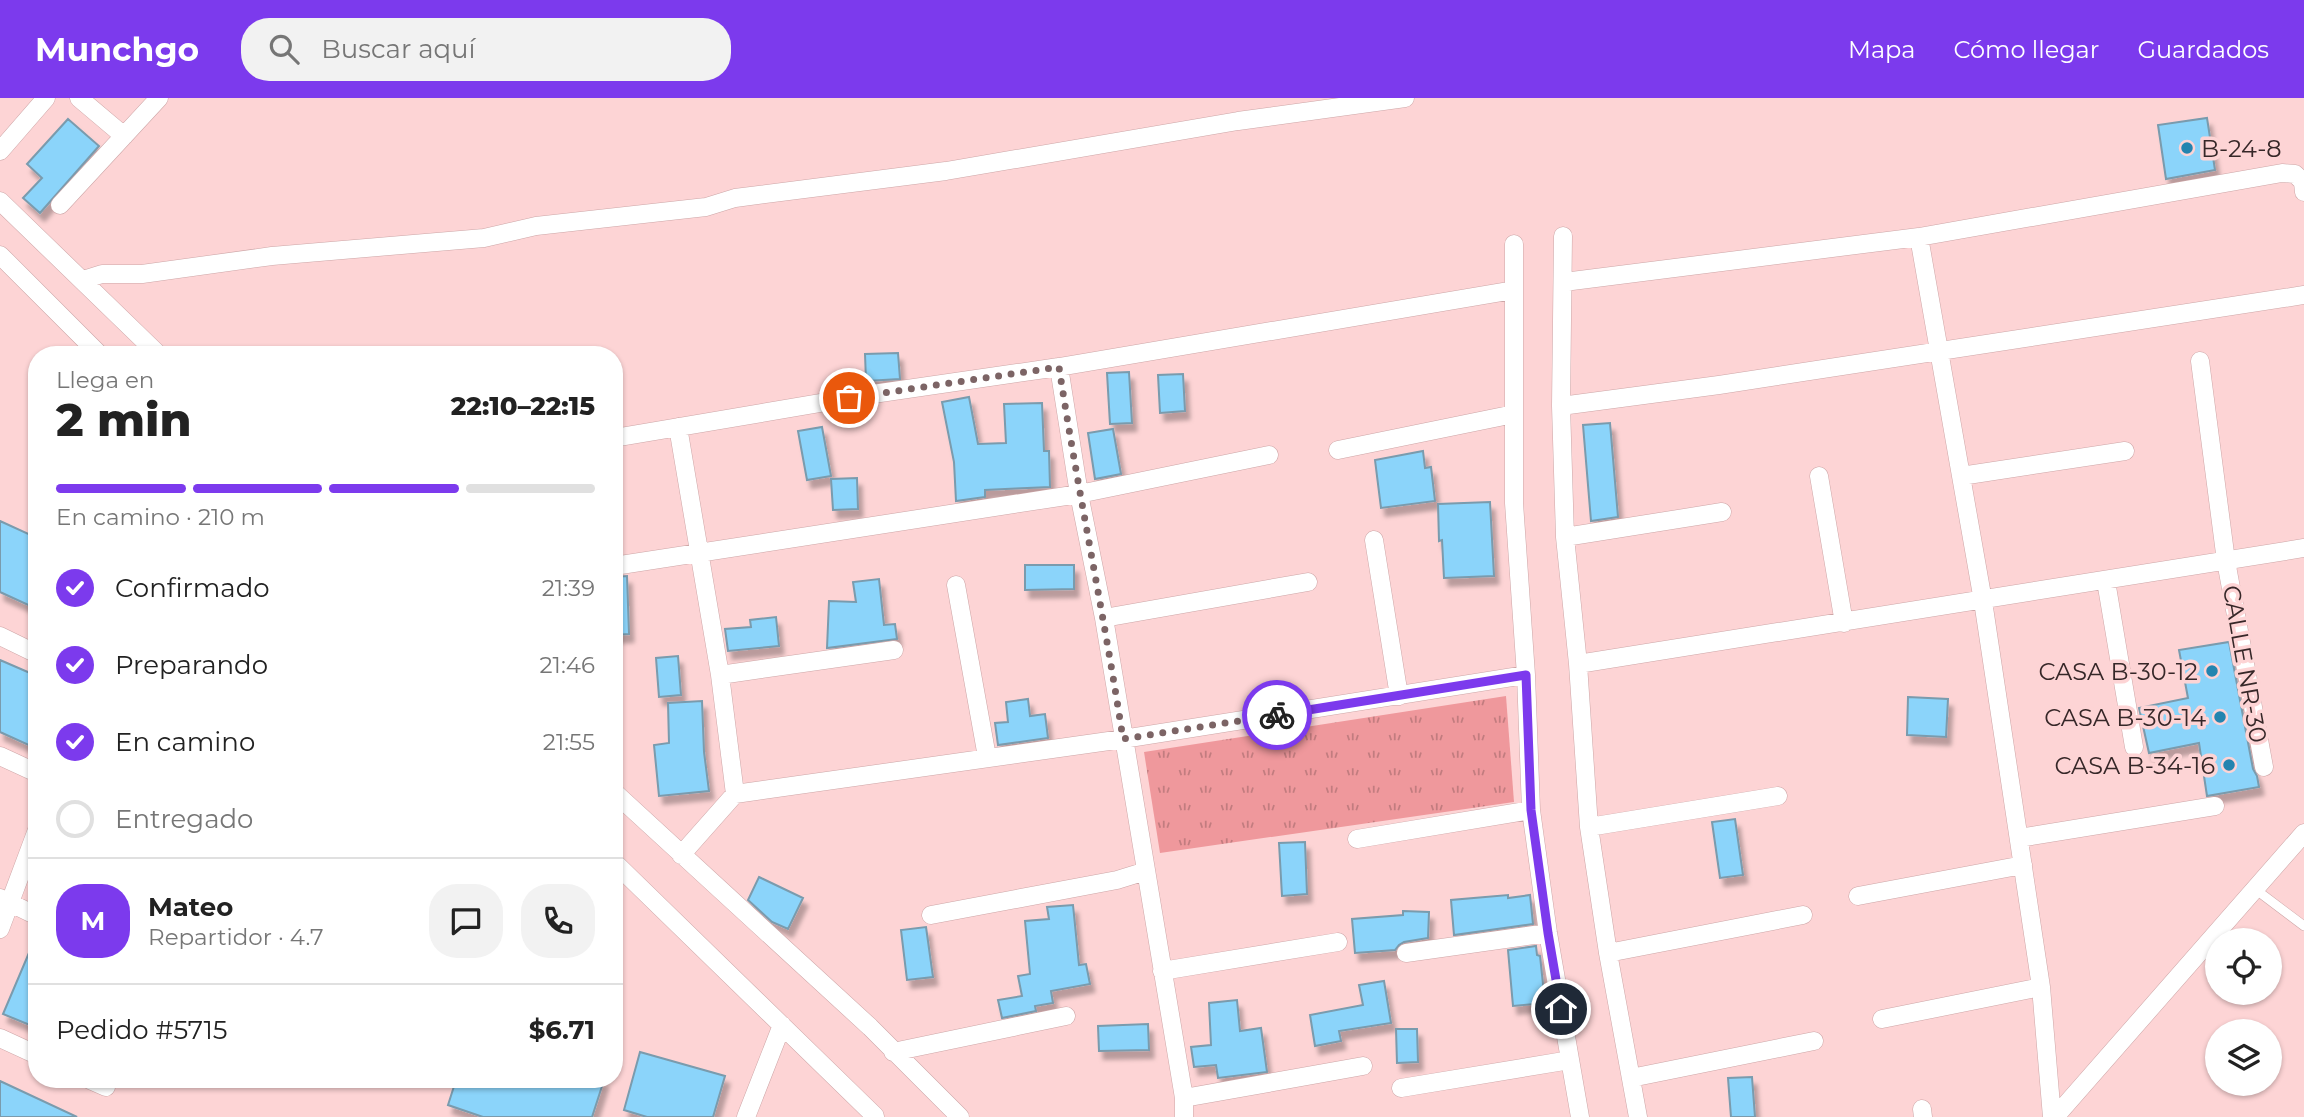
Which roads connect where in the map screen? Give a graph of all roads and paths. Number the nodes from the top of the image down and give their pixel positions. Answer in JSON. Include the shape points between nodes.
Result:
{"nodes":[{"id":1,"x":46,"y":98,"type":"edge"},
{"id":2,"x":79,"y":98,"type":"edge"},
{"id":3,"x":159,"y":98,"type":"edge"},
{"id":4,"x":1405,"y":98,"type":"edge"},
{"id":5,"x":124,"y":136,"type":"junction"},
{"id":6,"x":0,"y":150,"type":"edge"},
{"id":7,"x":2304,"y":192,"type":"edge"},
{"id":8,"x":0,"y":201,"type":"edge"},
{"id":9,"x":60,"y":205,"type":"dead end"},
{"id":10,"x":1563,"y":236,"type":"dead end"},
{"id":11,"x":1919,"y":237,"type":"junction"},
{"id":12,"x":1514,"y":244,"type":"dead end"},
{"id":13,"x":0,"y":255,"type":"edge"},
{"id":14,"x":83,"y":280,"type":"junction"},
{"id":15,"x":1564,"y":282,"type":"junction"},
{"id":16,"x":1514,"y":290,"type":"junction"},
{"id":17,"x":2304,"y":295,"type":"edge"},
{"id":18,"x":91,"y":346,"type":"edge"},
{"id":19,"x":150,"y":346,"type":"edge"},
{"id":20,"x":1939,"y":351,"type":"junction"},
{"id":21,"x":2200,"y":361,"type":"dead end"},
{"id":22,"x":1059,"y":367,"type":"junction"},
{"id":23,"x":1561,"y":406,"type":"junction"},
{"id":24,"x":1514,"y":415,"type":"junction"},
{"id":25,"x":678,"y":427,"type":"junction"},
{"id":26,"x":623,"y":436,"type":"edge"},
{"id":27,"x":1338,"y":450,"type":"dead end"},
{"id":28,"x":2125,"y":450,"type":"dead end"},
{"id":29,"x":1269,"y":455,"type":"dead end"},
{"id":30,"x":1819,"y":476,"type":"dead end"},
{"id":31,"x":1961,"y":476,"type":"junction"},
{"id":32,"x":1079,"y":494,"type":"junction"},
{"id":33,"x":1723,"y":512,"type":"dead end"},
{"id":34,"x":1565,"y":537,"type":"junction"},
{"id":35,"x":1374,"y":540,"type":"dead end"},
{"id":36,"x":2304,"y":548,"type":"edge"},
{"id":37,"x":699,"y":554,"type":"junction"},
{"id":38,"x":2226,"y":561,"type":"junction"},
{"id":39,"x":623,"y":565,"type":"edge"},
{"id":40,"x":2106,"y":581,"type":"junction"},
{"id":41,"x":1308,"y":582,"type":"dead end"},
{"id":42,"x":956,"y":585,"type":"dead end"},
{"id":43,"x":1983,"y":601,"type":"junction"},
{"id":44,"x":1104,"y":618,"type":"junction"},
{"id":45,"x":1844,"y":623,"type":"junction"},
{"id":46,"x":0,"y":636,"type":"edge"},
{"id":47,"x":28,"y":650,"type":"edge"},
{"id":48,"x":894,"y":650,"type":"dead end"},
{"id":49,"x":1578,"y":664,"type":"junction"},
{"id":50,"x":720,"y":675,"type":"junction"},
{"id":51,"x":1526,"y":675,"type":"junction"},
{"id":52,"x":1399,"y":696,"type":"junction"},
{"id":53,"x":1123,"y":739,"type":"junction"},
{"id":54,"x":2134,"y":747,"type":"dead end"},
{"id":55,"x":0,"y":756,"type":"edge"},
{"id":56,"x":987,"y":757,"type":"junction"},
{"id":57,"x":2264,"y":767,"type":"dead end"},
{"id":58,"x":28,"y":769,"type":"edge"},
{"id":59,"x":735,"y":794,"type":"junction"},
{"id":60,"x":1778,"y":796,"type":"dead end"},
{"id":61,"x":623,"y":800,"type":"edge"},
{"id":62,"x":2215,"y":806,"type":"dead end"},
{"id":63,"x":1531,"y":810,"type":"junction"},
{"id":64,"x":1589,"y":827,"type":"junction"},
{"id":65,"x":2304,"y":834,"type":"edge"},
{"id":66,"x":2020,"y":838,"type":"junction"},
{"id":67,"x":1357,"y":839,"type":"dead end"},
{"id":68,"x":28,"y":850,"type":"edge"},
{"id":69,"x":681,"y":855,"type":"junction"},
{"id":70,"x":2024,"y":865,"type":"junction"},
{"id":71,"x":623,"y":871,"type":"edge"},
{"id":72,"x":1146,"y":871,"type":"junction"},
{"id":73,"x":2255,"y":889,"type":"junction"},
{"id":74,"x":1858,"y":896,"type":"dead end"},
{"id":75,"x":5,"y":901,"type":"edge"},
{"id":76,"x":28,"y":912,"type":"edge"},
{"id":77,"x":931,"y":915,"type":"dead end"},
{"id":78,"x":1803,"y":915,"type":"dead end"},
{"id":79,"x":2304,"y":926,"type":"edge"},
{"id":80,"x":0,"y":929,"type":"edge"},
{"id":81,"x":1548,"y":933,"type":"junction"},
{"id":82,"x":1338,"y":942,"type":"dead end"},
{"id":83,"x":1406,"y":953,"type":"dead end"},
{"id":84,"x":1608,"y":953,"type":"junction"},
{"id":85,"x":1162,"y":971,"type":"junction"},
{"id":86,"x":2041,"y":987,"type":"junction"},
{"id":87,"x":1066,"y":1016,"type":"dead end"},
{"id":88,"x":1882,"y":1019,"type":"dead end"},
{"id":89,"x":782,"y":1025,"type":"junction"},
{"id":90,"x":0,"y":1038,"type":"edge"},
{"id":91,"x":1814,"y":1041,"type":"dead end"},
{"id":92,"x":28,"y":1051,"type":"edge"},
{"id":93,"x":893,"y":1052,"type":"junction"},
{"id":94,"x":1570,"y":1059,"type":"junction"},
{"id":95,"x":1363,"y":1066,"type":"dead end"},
{"id":96,"x":1631,"y":1079,"type":"junction"},
{"id":97,"x":1401,"y":1088,"type":"dead end"},
{"id":98,"x":1184,"y":1098,"type":"junction"},
{"id":99,"x":875,"y":1116,"type":"edge"},
{"id":100,"x":746,"y":1117,"type":"edge"},
{"id":101,"x":960,"y":1117,"type":"edge"},
{"id":102,"x":1184,"y":1117,"type":"edge"},
{"id":103,"x":1580,"y":1117,"type":"edge"},
{"id":104,"x":1638,"y":1117,"type":"edge"},
{"id":105,"x":2054,"y":1117,"type":"edge"}],
"edges":[{"from":1,"to":6,"type":"street"},
{"from":2,"to":5,"type":"street"},
{"from":3,"to":5,"type":"street"},
{"from":4,"to":14,"type":"street","via":[[1238,121],[946,171],[735,198],[706,207],[537,226],[484,238],[272,256],[142,274],[102,274]]},
{"from":5,"to":9,"type":"street"},
{"from":7,"to":11,"type":"street","via":[[2303,182],[2295,174],[2282,173]]},
{"from":8,"to":14,"type":"street"},
{"from":10,"to":15,"type":"street"},
{"from":11,"to":15,"type":"street"},
{"from":11,"to":20,"type":"street"},
{"from":12,"to":16,"type":"street"},
{"from":13,"to":18,"type":"street"},
{"from":14,"to":19,"type":"street"},
{"from":15,"to":23,"type":"street"},
{"from":16,"to":22,"type":"street"},
{"from":16,"to":24,"type":"street"},
{"from":17,"to":20,"type":"street"},
{"from":20,"to":23,"type":"street"},
{"from":20,"to":31,"type":"street"},
{"from":21,"to":38,"type":"street","name":"CALLE NR-30"},
{"from":22,"to":25,"type":"street"},
{"from":22,"to":32,"type":"street"},
{"from":23,"to":34,"type":"street"},
{"from":24,"to":27,"type":"street"},
{"from":24,"to":51,"type":"street","via":[[1514,503]]},
{"from":25,"to":26,"type":"street"},
{"from":25,"to":37,"type":"street"},
{"from":28,"to":31,"type":"street"},
{"from":29,"to":32,"type":"street"},
{"from":30,"to":45,"type":"street"},
{"from":31,"to":43,"type":"street"},
{"from":32,"to":37,"type":"street"},
{"from":32,"to":44,"type":"street"},
{"from":33,"to":34,"type":"street"},
{"from":34,"to":49,"type":"street"},
{"from":35,"to":52,"type":"street"},
{"from":36,"to":38,"type":"street"},
{"from":37,"to":39,"type":"street"},
{"from":37,"to":50,"type":"street"},
{"from":38,"to":40,"type":"street"},
{"from":38,"to":57,"type":"street","name":"CALLE NR-30"},
{"from":40,"to":43,"type":"street"},
{"from":40,"to":54,"type":"street"},
{"from":41,"to":44,"type":"street"},
{"from":42,"to":56,"type":"street"},
{"from":43,"to":45,"type":"street"},
{"from":43,"to":66,"type":"street"},
{"from":44,"to":53,"type":"street"},
{"from":45,"to":49,"type":"street"},
{"from":46,"to":47,"type":"street"},
{"from":48,"to":50,"type":"street"},
{"from":49,"to":64,"type":"street"},
{"from":50,"to":59,"type":"street"},
{"from":51,"to":52,"type":"street"},
{"from":51,"to":63,"type":"street"},
{"from":52,"to":53,"type":"street"},
{"from":53,"to":56,"type":"street"},
{"from":53,"to":72,"type":"street"},
{"from":55,"to":58,"type":"street"},
{"from":56,"to":59,"type":"street"},
{"from":59,"to":69,"type":"street"},
{"from":60,"to":64,"type":"street"},
{"from":61,"to":69,"type":"street"},
{"from":62,"to":66,"type":"street"},
{"from":63,"to":67,"type":"street"},
{"from":63,"to":81,"type":"street"},
{"from":64,"to":84,"type":"street"},
{"from":65,"to":73,"type":"street"},
{"from":66,"to":70,"type":"street"},
{"from":68,"to":75,"type":"street"},
{"from":69,"to":93,"type":"street"},
{"from":70,"to":74,"type":"street"},
{"from":70,"to":86,"type":"street"},
{"from":71,"to":89,"type":"street"},
{"from":72,"to":77,"type":"street"},
{"from":72,"to":85,"type":"street"},
{"from":73,"to":79,"type":"lane"},
{"from":73,"to":105,"type":"street"},
{"from":75,"to":76,"type":"street"},
{"from":75,"to":80,"type":"street"},
{"from":78,"to":84,"type":"street"},
{"from":81,"to":83,"type":"street"},
{"from":81,"to":94,"type":"street"},
{"from":82,"to":85,"type":"street"},
{"from":84,"to":96,"type":"street"},
{"from":85,"to":98,"type":"street"},
{"from":86,"to":88,"type":"street"},
{"from":86,"to":105,"type":"street"},
{"from":87,"to":93,"type":"street"},
{"from":89,"to":99,"type":"street"},
{"from":89,"to":100,"type":"street"},
{"from":90,"to":92,"type":"street"},
{"from":91,"to":96,"type":"street"},
{"from":93,"to":101,"type":"street"},
{"from":94,"to":97,"type":"street"},
{"from":94,"to":103,"type":"street"},
{"from":95,"to":98,"type":"street"},
{"from":96,"to":104,"type":"street"},
{"from":98,"to":102,"type":"street"}]}
